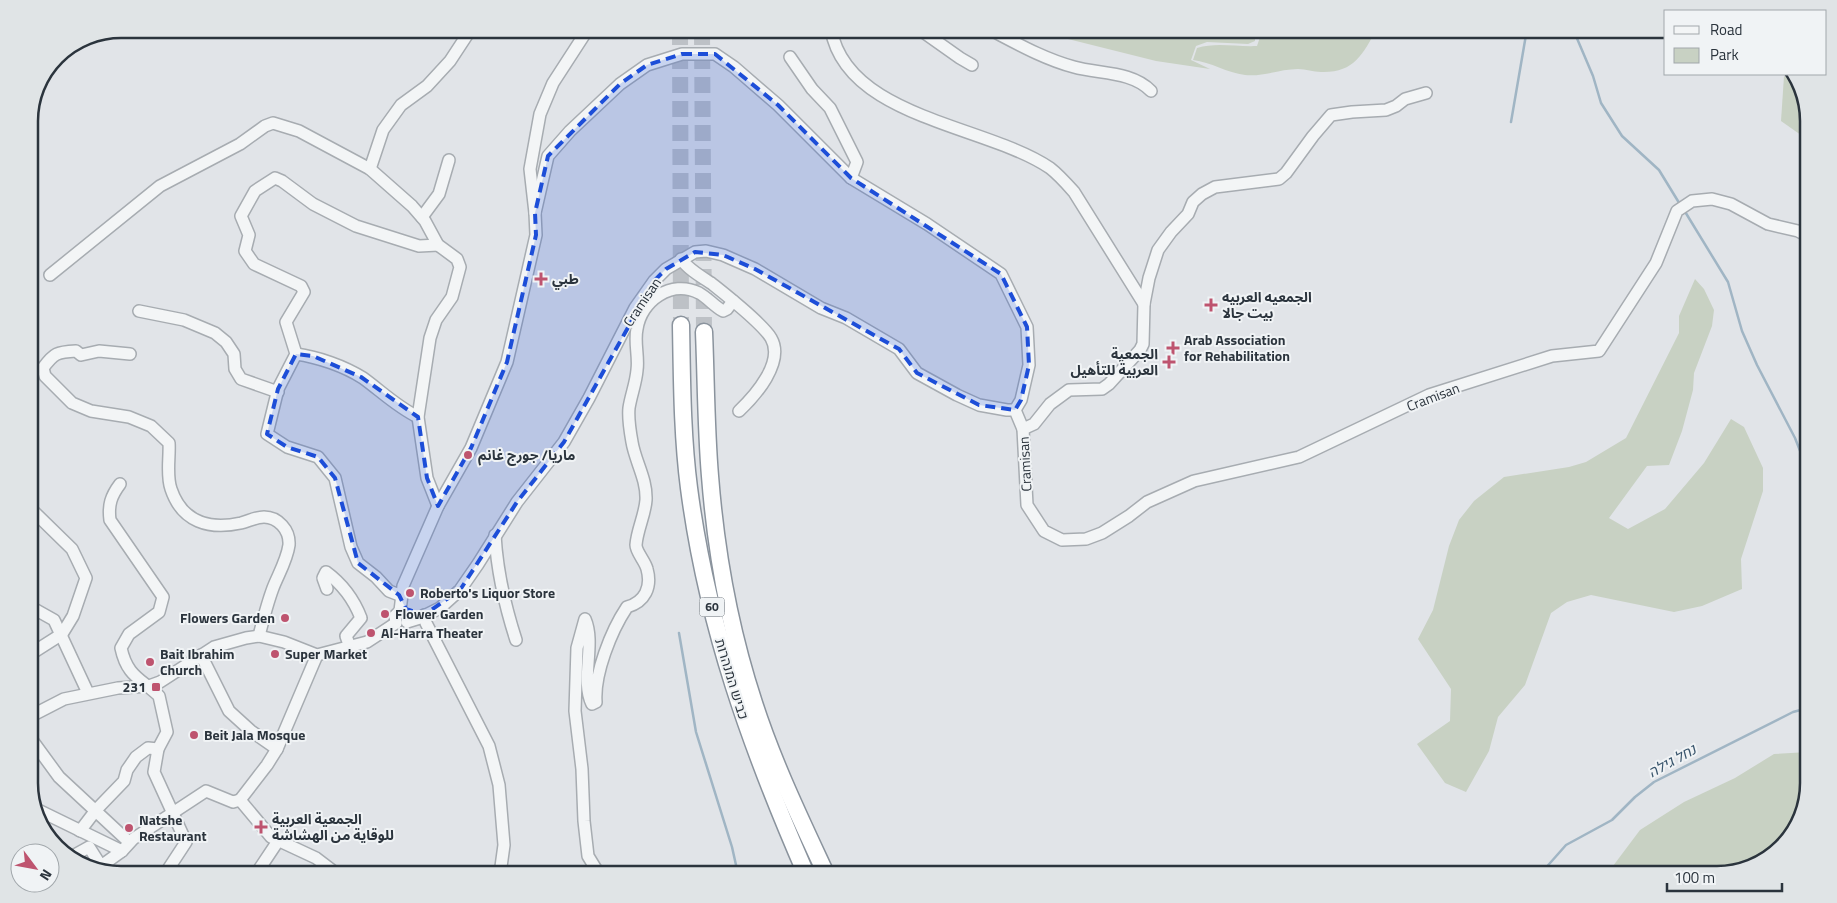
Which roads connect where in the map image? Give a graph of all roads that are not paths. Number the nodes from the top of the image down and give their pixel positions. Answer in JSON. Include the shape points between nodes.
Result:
{"nodes":[{"id":1,"x":465,"y":38,"type":"edge"},
{"id":2,"x":582,"y":38,"type":"edge"},
{"id":3,"x":834,"y":38,"type":"edge"},
{"id":4,"x":932,"y":38,"type":"edge"},
{"id":5,"x":1007,"y":38,"type":"edge"},
{"id":6,"x":790,"y":57,"type":"dead end"},
{"id":7,"x":972,"y":65,"type":"dead end"},
{"id":8,"x":1151,"y":91,"type":"dead end"},
{"id":9,"x":1426,"y":93,"type":"dead end"},
{"id":10,"x":449,"y":160,"type":"dead end"},
{"id":11,"x":370,"y":170,"type":"junction"},
{"id":12,"x":852,"y":178,"type":"junction"},
{"id":13,"x":535,"y":214,"type":"junction"},
{"id":14,"x":422,"y":217,"type":"junction"},
{"id":15,"x":1799,"y":232,"type":"edge"},
{"id":16,"x":438,"y":245,"type":"junction"},
{"id":17,"x":681,"y":259,"type":"junction"},
{"id":18,"x":50,"y":275,"type":"dead end"},
{"id":19,"x":733,"y":301,"type":"junction"},
{"id":20,"x":1144,"y":304,"type":"junction"},
{"id":21,"x":139,"y":311,"type":"dead end"},
{"id":22,"x":681,"y":325,"type":"tunnel mouth"},
{"id":23,"x":704,"y":332,"type":"tunnel mouth"},
{"id":24,"x":130,"y":354,"type":"dead end"},
{"id":25,"x":296,"y":354,"type":"junction"},
{"id":26,"x":278,"y":392,"type":"junction"},
{"id":27,"x":1015,"y":410,"type":"junction"},
{"id":28,"x":739,"y":411,"type":"dead end"},
{"id":29,"x":418,"y":417,"type":"junction"},
{"id":30,"x":1023,"y":429,"type":"junction"},
{"id":31,"x":120,"y":484,"type":"dead end"},
{"id":32,"x":438,"y":506,"type":"junction"},
{"id":33,"x":38,"y":515,"type":"edge"},
{"id":34,"x":495,"y":535,"type":"junction"},
{"id":35,"x":327,"y":589,"type":"dead end"},
{"id":36,"x":38,"y":611,"type":"edge"},
{"id":37,"x":406,"y":612,"type":"junction"},
{"id":38,"x":62,"y":634,"type":"junction"},
{"id":39,"x":259,"y":636,"type":"junction"},
{"id":40,"x":516,"y":640,"type":"dead end"},
{"id":41,"x":350,"y":647,"type":"junction"},
{"id":42,"x":38,"y":649,"type":"edge"},
{"id":43,"x":201,"y":655,"type":"junction"},
{"id":44,"x":317,"y":655,"type":"junction"},
{"id":45,"x":149,"y":686,"type":"junction"},
{"id":46,"x":88,"y":693,"type":"junction"},
{"id":47,"x":38,"y":712,"type":"edge"},
{"id":48,"x":38,"y":748,"type":"edge"},
{"id":49,"x":276,"y":749,"type":"junction"},
{"id":50,"x":158,"y":750,"type":"junction"},
{"id":51,"x":240,"y":800,"type":"junction"},
{"id":52,"x":96,"y":810,"type":"junction"},
{"id":53,"x":44,"y":813,"type":"edge"},
{"id":54,"x":173,"y":814,"type":"junction"},
{"id":55,"x":80,"y":832,"type":"junction"},
{"id":56,"x":278,"y":841,"type":"junction"},
{"id":57,"x":125,"y":847,"type":"junction"},
{"id":58,"x":77,"y":854,"type":"edge"},
{"id":59,"x":98,"y":862,"type":"edge"},
{"id":60,"x":105,"y":864,"type":"edge"},
{"id":61,"x":170,"y":866,"type":"edge"},
{"id":62,"x":261,"y":866,"type":"edge"},
{"id":63,"x":326,"y":866,"type":"edge"},
{"id":64,"x":501,"y":866,"type":"edge"},
{"id":65,"x":594,"y":866,"type":"edge"},
{"id":66,"x":803,"y":866,"type":"edge"},
{"id":67,"x":822,"y":866,"type":"edge"}],
"edges":[{"from":1,"to":11,"type":"street","via":[[444,67],[427,86],[401,105],[383,130]]},
{"from":2,"to":13,"type":"street","via":[[552,83],[540,114],[530,169]]},
{"from":3,"to":20,"type":"street","via":[[843,62],[878,95],[1028,156],[1060,176],[1074,192]]},
{"from":4,"to":7,"type":"street"},
{"from":5,"to":8,"type":"street","via":[[1074,67],[1131,78]]},
{"from":6,"to":12,"type":"street","via":[[830,108],[857,162]]},
{"from":9,"to":20,"type":"street","via":[[1405,99],[1386,110],[1331,115],[1279,178],[1215,187],[1202,194],[1158,250],[1148,278]]},
{"from":10,"to":14,"type":"street","via":[[439,194]]},
{"from":11,"to":14,"type":"street"},
{"from":11,"to":18,"type":"street","via":[[299,131],[273,123],[160,186]]},
{"from":12,"to":13,"type":"street","via":[[734,67],[715,54],[682,54],[647,65],[620,84],[570,131],[548,156]]},
{"from":12,"to":27,"type":"street","via":[[1001,274],[1027,327],[1029,365],[1021,400]]},
{"from":13,"to":32,"type":"street","via":[[536,234],[506,362],[471,448]]},
{"from":14,"to":16,"type":"street"},
{"from":15,"to":30,"type":"street","name":"Cramisan","via":[[1768,224],[1730,204],[1712,199],[1692,201],[1676,211],[1656,263],[1599,351],[1552,356],[1429,395],[1299,457],[1194,481],[1147,502],[1102,533],[1086,539],[1062,540],[1044,531],[1027,505]]},
{"from":16,"to":25,"type":"street","via":[[419,246],[356,226],[313,204],[275,178],[255,191],[241,216],[249,235],[245,251],[254,264],[301,286],[304,292],[286,322]]},
{"from":16,"to":29,"type":"street","via":[[457,259],[460,267],[452,297],[436,320],[430,338]]},
{"from":17,"to":19,"type":"street","via":[[688,268]]},
{"from":17,"to":27,"type":"street","name":"Cramisan","via":[[706,251],[755,269],[899,348],[917,373],[935,384],[979,405]]},
{"from":17,"to":34,"type":"street","name":"Cramisan","via":[[654,281],[635,308],[564,442]]},
{"from":19,"to":28,"type":"street","via":[[763,329],[774,347],[772,366],[767,376]]},
{"from":19,"to":65,"type":"street","via":[[723,312],[697,292],[670,290],[660,294],[644,310],[636,331],[637,372],[629,410],[632,443],[644,479],[646,500],[636,546],[647,569],[648,587],[637,604],[626,607],[620,617],[602,663],[596,702],[592,704],[589,698],[589,629],[585,620],[577,648],[574,711],[588,856]]},
{"from":20,"to":30,"type":"street","via":[[1143,344],[1119,375],[1102,389],[1069,390],[1050,404],[1034,424]]},
{"from":21,"to":26,"type":"street","via":[[184,320],[215,333],[234,354],[235,369],[241,379]]},
{"from":22,"to":66,"type":"highway","name":"כביש המנהרות","number":"60","via":[[689,487],[699,550],[728,670],[775,802]]},
{"from":23,"to":67,"type":"highway","name":"כביש המנהרות","number":"60","via":[[712,495],[731,617],[752,696],[769,744]]},
{"from":24,"to":39,"type":"street","via":[[59,352],[43,368],[44,376],[72,403],[92,411],[129,417],[161,434],[169,443],[170,486],[176,502],[200,523],[218,526],[262,517],[273,518],[284,527],[289,545]]},
{"from":25,"to":26,"type":"street"},
{"from":25,"to":29,"type":"street","via":[[313,356],[361,377]]},
{"from":26,"to":37,"type":"street","via":[[267,434],[287,447],[318,457],[335,478],[351,547],[358,563],[376,576]]},
{"from":27,"to":30,"type":"street","name":"Cramisan"},
{"from":29,"to":32,"type":"street","via":[[427,478]]},
{"from":31,"to":45,"type":"street","via":[[108,508],[110,520],[163,597],[159,612],[129,634],[121,648],[124,662],[132,674]]},
{"from":32,"to":37,"type":"street","via":[[403,586]]},
{"from":33,"to":38,"type":"street","via":[[72,549],[86,578],[73,616]]},
{"from":34,"to":37,"type":"street","name":"Cramisan","via":[[460,590],[440,608]]},
{"from":34,"to":40,"type":"street","via":[[505,602]]},
{"from":35,"to":41,"type":"street","via":[[323,578],[326,572],[356,605],[361,618],[346,636]]},
{"from":36,"to":38,"type":"street","via":[[54,620]]},
{"from":37,"to":41,"type":"street","name":"Cramisan","via":[[367,642]]},
{"from":37,"to":64,"type":"street","via":[[426,623],[489,746],[500,794],[504,845]]},
{"from":38,"to":42,"type":"street"},
{"from":38,"to":46,"type":"street"},
{"from":39,"to":43,"type":"street","via":[[214,647]]},
{"from":39,"to":44,"type":"street"},
{"from":41,"to":44,"type":"street","name":"Cramisan"},
{"from":43,"to":45,"type":"street"},
{"from":43,"to":49,"type":"street","via":[[229,710]]},
{"from":44,"to":49,"type":"street"},
{"from":45,"to":46,"type":"street"},
{"from":45,"to":50,"type":"street","via":[[159,696],[167,732]]},
{"from":46,"to":47,"type":"street","via":[[64,699]]},
{"from":48,"to":52,"type":"street","via":[[59,777]]},
{"from":49,"to":51,"type":"street"},
{"from":50,"to":52,"type":"street","via":[[148,748],[136,757],[124,781]]},
{"from":50,"to":54,"type":"street","via":[[154,772]]},
{"from":51,"to":54,"type":"street","via":[[233,802],[206,792]]},
{"from":51,"to":56,"type":"street"},
{"from":52,"to":55,"type":"street"},
{"from":52,"to":57,"type":"street"},
{"from":53,"to":55,"type":"street"},
{"from":54,"to":57,"type":"street"},
{"from":54,"to":61,"type":"street","via":[[186,842]]},
{"from":55,"to":57,"type":"street"},
{"from":56,"to":62,"type":"street"},
{"from":56,"to":63,"type":"street","via":[[290,844]]},
{"from":57,"to":60,"type":"street"},
{"from":58,"to":59,"type":"street","via":[[89,847]]}]}
